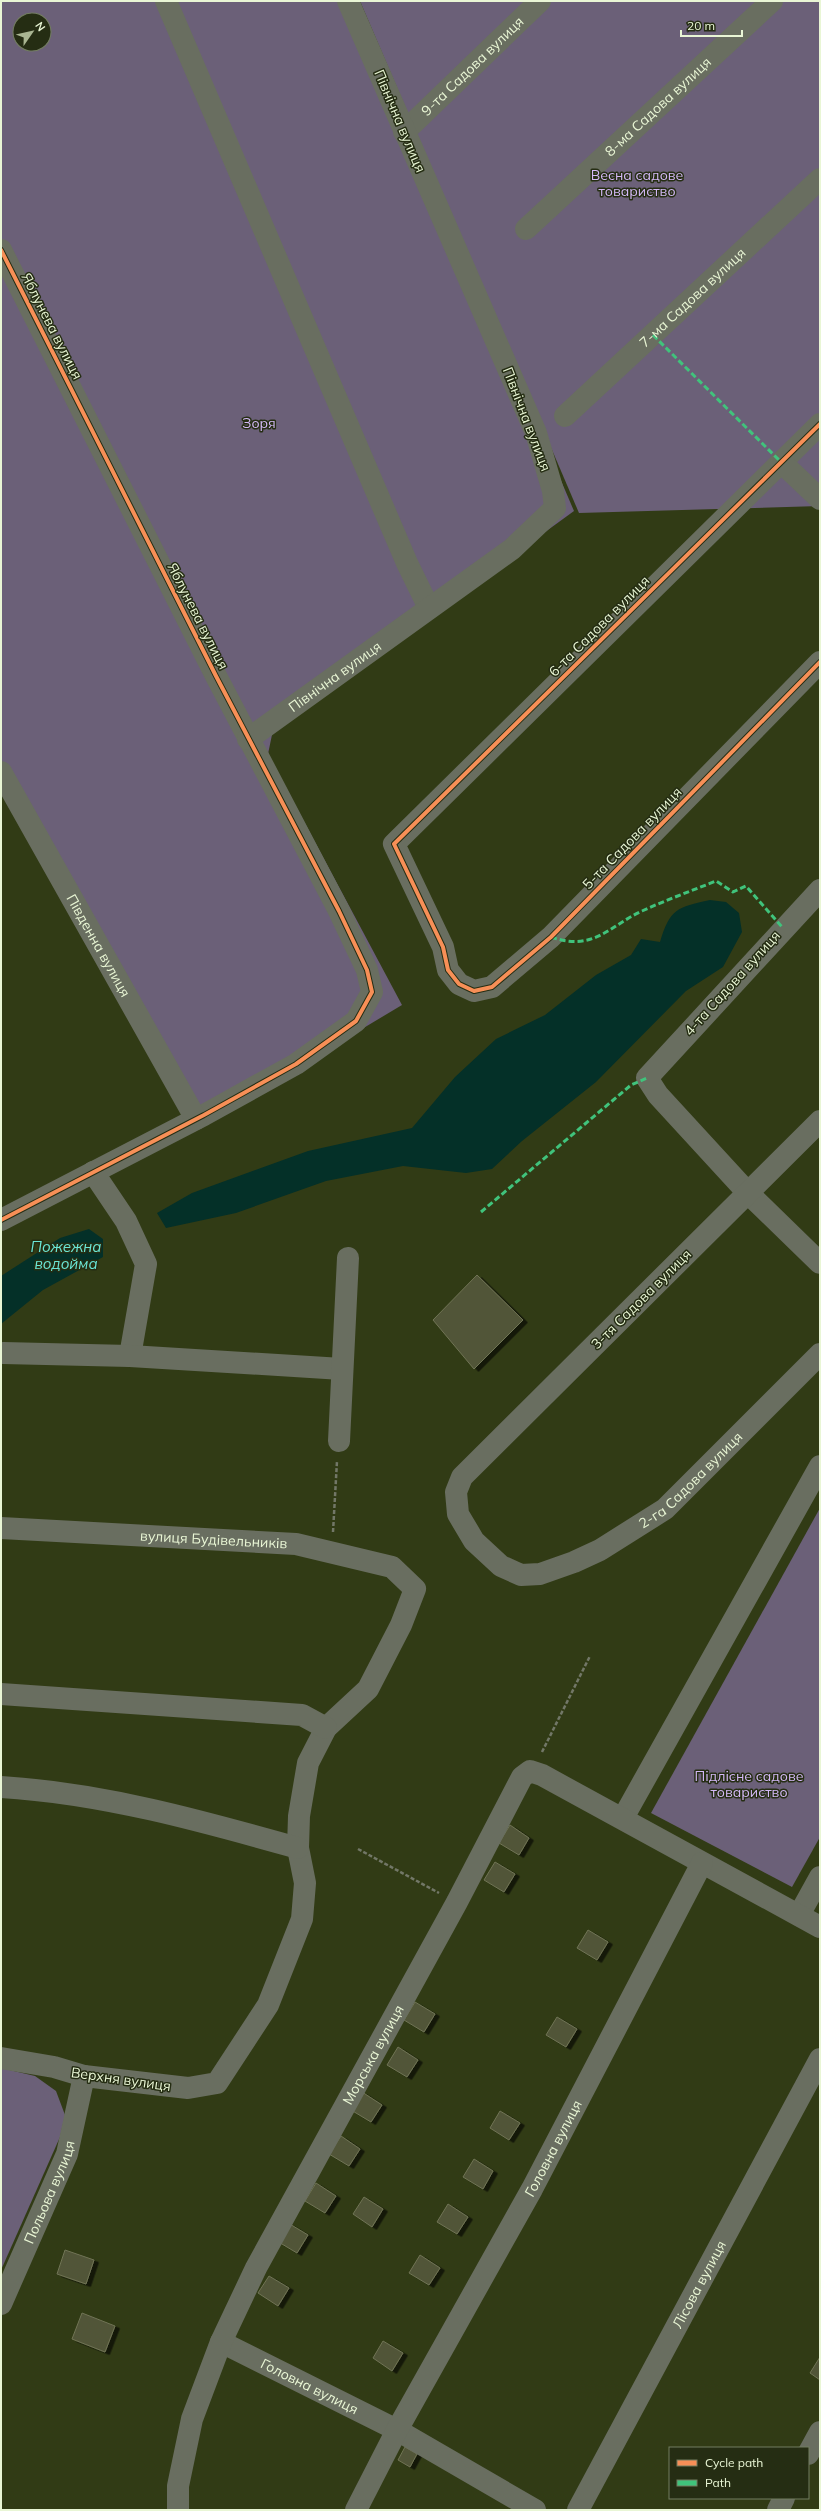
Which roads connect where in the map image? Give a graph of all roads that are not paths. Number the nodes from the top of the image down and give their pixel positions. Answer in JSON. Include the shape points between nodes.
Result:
{"nodes":[{"id":1,"x":166,"y":1,"type":"edge"},
{"id":2,"x":348,"y":1,"type":"edge"},
{"id":3,"x":540,"y":1,"type":"edge"},
{"id":4,"x":772,"y":1,"type":"edge"},
{"id":5,"x":404,"y":132,"type":"junction"},
{"id":6,"x":820,"y":179,"type":"edge"},
{"id":7,"x":526,"y":229,"type":"dead end"},
{"id":8,"x":1,"y":250,"type":"edge"},
{"id":9,"x":565,"y":416,"type":"dead end"},
{"id":10,"x":820,"y":424,"type":"edge"},
{"id":11,"x":781,"y":462,"type":"junction"},
{"id":12,"x":820,"y":499,"type":"edge"},
{"id":13,"x":429,"y":608,"type":"junction"},
{"id":14,"x":820,"y":662,"type":"edge"},
{"id":15,"x":248,"y":739,"type":"junction"},
{"id":16,"x":1,"y":772,"type":"edge"},
{"id":17,"x":820,"y":890,"type":"edge"},
{"id":18,"x":448,"y":970,"type":"joint"},
{"id":19,"x":196,"y":1119,"type":"junction"},
{"id":20,"x":820,"y":1121,"type":"edge"},
{"id":21,"x":93,"y":1172,"type":"junction"},
{"id":22,"x":748,"y":1193,"type":"junction"},
{"id":23,"x":1,"y":1220,"type":"edge"},
{"id":24,"x":348,"y":1258,"type":"dead end"},
{"id":25,"x":820,"y":1263,"type":"edge"},
{"id":26,"x":3,"y":1353,"type":"dead end"},
{"id":27,"x":820,"y":1354,"type":"edge"},
{"id":28,"x":130,"y":1356,"type":"junction"},
{"id":29,"x":342,"y":1369,"type":"junction"},
{"id":30,"x":339,"y":1441,"type":"road end"},
{"id":31,"x":820,"y":1466,"type":"edge"},
{"id":32,"x":462,"y":1476,"type":"joint"},
{"id":33,"x":1,"y":1528,"type":"edge"},
{"id":34,"x":1,"y":1694,"type":"edge"},
{"id":35,"x":326,"y":1728,"type":"junction"},
{"id":36,"x":1,"y":1787,"type":"edge"},
{"id":37,"x":623,"y":1818,"type":"junction"},
{"id":38,"x":298,"y":1848,"type":"junction"},
{"id":39,"x":702,"y":1863,"type":"junction"},
{"id":40,"x":820,"y":1877,"type":"edge"},
{"id":41,"x":799,"y":1915,"type":"junction"},
{"id":42,"x":820,"y":1927,"type":"edge"},
{"id":43,"x":1,"y":2058,"type":"edge"},
{"id":44,"x":820,"y":2059,"type":"edge"},
{"id":45,"x":84,"y":2076,"type":"junction"},
{"id":46,"x":1,"y":2304,"type":"edge"},
{"id":47,"x":221,"y":2342,"type":"junction"},
{"id":48,"x":397,"y":2430,"type":"junction"},
{"id":49,"x":820,"y":2432,"type":"edge"},
{"id":50,"x":809,"y":2452,"type":"edge"},
{"id":51,"x":784,"y":2499,"type":"edge"},
{"id":52,"x":178,"y":2510,"type":"edge"},
{"id":53,"x":356,"y":2510,"type":"edge"},
{"id":54,"x":535,"y":2510,"type":"edge"},
{"id":55,"x":578,"y":2510,"type":"edge"},
{"id":56,"x":778,"y":2510,"type":"edge"}],
"edges":[{"from":1,"to":13,"type":"street","via":[[407,563]]},
{"from":2,"to":5,"type":"street","name":"Північна вулиця"},
{"from":3,"to":5,"type":"street","name":"9-та Садова вулиця"},
{"from":4,"to":7,"type":"street","name":"8-ма Садова вулиця"},
{"from":5,"to":13,"type":"street","name":"Північна вулиця","via":[[536,433],[553,490],[555,508],[512,549]]},
{"from":6,"to":9,"type":"street","name":"7-ма Садова вулиця"},
{"from":8,"to":15,"type":"street","name":"Яблунева вулиця"},
{"from":10,"to":11,"type":"street","name":"6-та Садова вулиця"},
{"from":11,"to":12,"type":"street"},
{"from":11,"to":18,"type":"street","name":"6-та Садова вулиця","via":[[394,844],[443,947]]},
{"from":13,"to":15,"type":"street","name":"Північна вулиця"},
{"from":14,"to":18,"type":"street","name":"5-та Садова вулиця","via":[[551,937],[511,973],[492,987],[474,990],[459,984]]},
{"from":15,"to":19,"type":"street","name":"Яблунева вулиця","via":[[339,911],[367,970],[372,992],[356,1021],[296,1064]]},
{"from":16,"to":19,"type":"street","name":"Південна вулиця"},
{"from":17,"to":22,"type":"street","name":"4-та Садова вулиця","via":[[647,1078],[658,1095]]},
{"from":19,"to":21,"type":"street"},
{"from":20,"to":22,"type":"street","name":"3-тя Садова вулиця"},
{"from":21,"to":23,"type":"street"},
{"from":21,"to":28,"type":"street","via":[[126,1221],[146,1264]]},
{"from":22,"to":25,"type":"street"},
{"from":22,"to":32,"type":"street","name":"3-тя Садова вулиця"},
{"from":24,"to":29,"type":"street"},
{"from":26,"to":28,"type":"street"},
{"from":27,"to":32,"type":"street","name":"2-га Садова вулиця","via":[[665,1509],[600,1550],[540,1574],[521,1575],[501,1566],[474,1541],[458,1514],[456,1492]]},
{"from":28,"to":29,"type":"street"},
{"from":29,"to":30,"type":"street"},
{"from":31,"to":37,"type":"street"},
{"from":33,"to":35,"type":"street","name":"вулиця Будівельників","via":[[296,1544],[392,1567],[415,1589],[402,1625],[368,1689]]},
{"from":34,"to":35,"type":"street","via":[[302,1715]]},
{"from":35,"to":38,"type":"street","via":[[308,1762],[299,1816]]},
{"from":36,"to":38,"type":"street","via":[[114,1802]]},
{"from":37,"to":39,"type":"street"},
{"from":37,"to":47,"type":"street","name":"Морська вулиця","via":[[542,1775],[530,1771],[522,1777],[457,1902],[256,2268]]},
{"from":38,"to":45,"type":"street","name":"Верхня вулиця","via":[[305,1883],[302,1919],[268,2005],[217,2083],[188,2088]]},
{"from":39,"to":41,"type":"street"},
{"from":39,"to":48,"type":"street","name":"Головна вулиця","via":[[532,2189]]},
{"from":40,"to":41,"type":"street"},
{"from":41,"to":42,"type":"street"},
{"from":43,"to":45,"type":"street","name":"Верхня вулиця","via":[[54,2067]]},
{"from":44,"to":55,"type":"street","name":"Лісова вулиця"},
{"from":45,"to":46,"type":"street","name":"Польова вулиця","via":[[67,2154]]},
{"from":47,"to":48,"type":"street","name":"Головна вулиця"},
{"from":47,"to":52,"type":"street","name":"Морська вулиця","via":[[192,2419],[178,2486]]},
{"from":48,"to":53,"type":"street","name":"Головна вулиця"},
{"from":48,"to":54,"type":"street","name":"Головна вулиця"},
{"from":49,"to":50,"type":"street"},
{"from":51,"to":56,"type":"street"}]}
